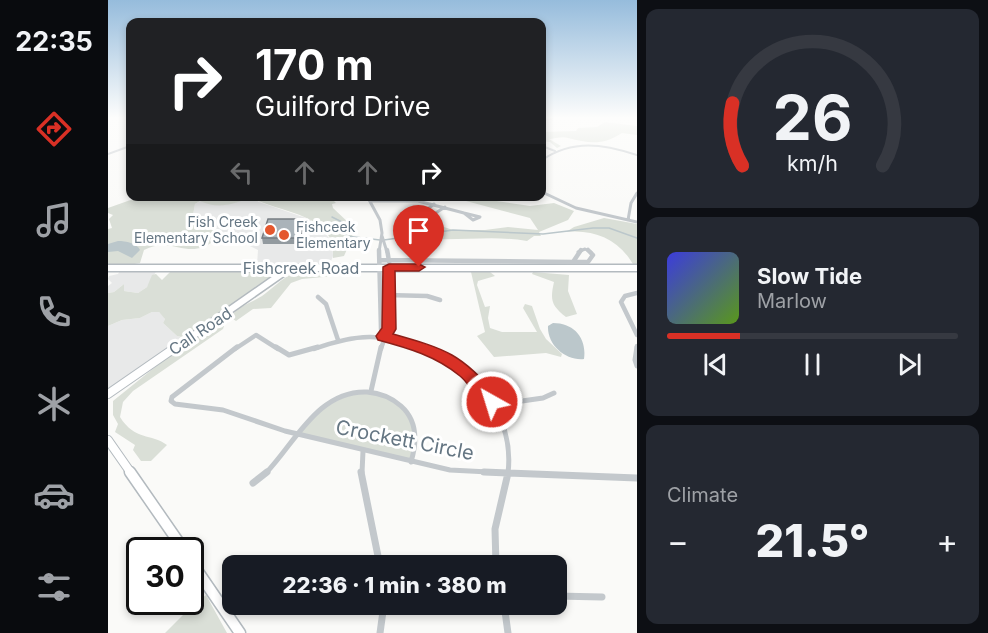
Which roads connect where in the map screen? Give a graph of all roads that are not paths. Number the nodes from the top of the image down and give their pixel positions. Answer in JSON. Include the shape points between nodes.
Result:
{"nodes":[{"id":1,"x":126,"y":148,"type":"edge"},
{"id":2,"x":546,"y":148,"type":"edge"},
{"id":3,"x":564,"y":148,"type":"edge"},
{"id":4,"x":613,"y":148,"type":"edge"},
{"id":5,"x":555,"y":151,"type":"junction"},
{"id":6,"x":108,"y":154,"type":"edge"},
{"id":7,"x":637,"y":155,"type":"edge"},
{"id":8,"x":546,"y":157,"type":"edge"},
{"id":9,"x":637,"y":192,"type":"edge"},
{"id":10,"x":546,"y":195,"type":"edge"},
{"id":11,"x":371,"y":201,"type":"edge"},
{"id":12,"x":425,"y":201,"type":"edge"},
{"id":13,"x":434,"y":204,"type":"junction"},
{"id":14,"x":445,"y":207,"type":"junction"},
{"id":15,"x":464,"y":213,"type":"dead end"},
{"id":16,"x":628,"y":220,"type":"junction"},
{"id":17,"x":637,"y":222,"type":"edge"},
{"id":18,"x":383,"y":239,"type":"junction"},
{"id":19,"x":380,"y":260,"type":"junction"},
{"id":20,"x":388,"y":260,"type":"junction"},
{"id":21,"x":573,"y":262,"type":"junction"},
{"id":22,"x":381,"y":267,"type":"junction"},
{"id":23,"x":389,"y":267,"type":"junction"},
{"id":24,"x":108,"y":268,"type":"edge"},
{"id":25,"x":290,"y":268,"type":"junction"},
{"id":26,"x":637,"y":268,"type":"edge"},
{"id":27,"x":637,"y":293,"type":"edge"},
{"id":28,"x":380,"y":295,"type":"junction"},
{"id":29,"x":389,"y":296,"type":"junction"},
{"id":30,"x":318,"y":297,"type":"dead end"},
{"id":31,"x":440,"y":300,"type":"dead end"},
{"id":32,"x":637,"y":331,"type":"edge"},
{"id":33,"x":384,"y":336,"type":"junction"},
{"id":34,"x":338,"y":340,"type":"junction"},
{"id":35,"x":637,"y":346,"type":"edge"},
{"id":36,"x":637,"y":366,"type":"edge"},
{"id":37,"x":371,"y":391,"type":"junction"},
{"id":38,"x":554,"y":393,"type":"dead end"},
{"id":39,"x":108,"y":394,"type":"edge"},
{"id":40,"x":497,"y":410,"type":"junction"},
{"id":41,"x":300,"y":434,"type":"junction"},
{"id":42,"x":108,"y":440,"type":"edge"},
{"id":43,"x":363,"y":451,"type":"junction"},
{"id":44,"x":411,"y":462,"type":"junction"},
{"id":45,"x":507,"y":473,"type":"junction"},
{"id":46,"x":637,"y":478,"type":"edge"},
{"id":47,"x":253,"y":483,"type":"dead end"},
{"id":48,"x":175,"y":537,"type":"edge"},
{"id":49,"x":378,"y":555,"type":"edge"},
{"id":50,"x":495,"y":555,"type":"edge"},
{"id":51,"x":204,"y":580,"type":"edge"},
{"id":52,"x":567,"y":597,"type":"edge"},
{"id":53,"x":602,"y":597,"type":"dead end"},
{"id":54,"x":382,"y":615,"type":"edge"},
{"id":55,"x":506,"y":615,"type":"edge"},
{"id":56,"x":240,"y":633,"type":"edge"},
{"id":57,"x":380,"y":633,"type":"edge"},
{"id":58,"x":508,"y":633,"type":"edge"}],
"edges":[{"from":1,"to":6,"type":"street"},
{"from":2,"to":5,"type":"street"},
{"from":3,"to":5,"type":"street"},
{"from":4,"to":7,"type":"street"},
{"from":5,"to":8,"type":"street"},
{"from":9,"to":16,"type":"street"},
{"from":10,"to":16,"type":"street","via":[[581,211]]},
{"from":11,"to":18,"type":"street","via":[[382,223]]},
{"from":12,"to":13,"type":"street"},
{"from":13,"to":14,"type":"street"},
{"from":13,"to":14,"type":"street","via":[[424,212],[426,215]]},
{"from":14,"to":15,"type":"street"},
{"from":16,"to":17,"type":"street"},
{"from":18,"to":19,"type":"street"},
{"from":18,"to":20,"type":"street"},
{"from":19,"to":20,"type":"street"},
{"from":19,"to":22,"type":"street"},
{"from":20,"to":21,"type":"street"},
{"from":20,"to":23,"type":"street"},
{"from":21,"to":21,"type":"street","via":[[588,262],[593,255],[585,249],[579,251]]},
{"from":22,"to":23,"type":"main road","name":"Fishcreek Road"},
{"from":22,"to":25,"type":"main road","name":"Fishcreek Road"},
{"from":22,"to":28,"type":"street"},
{"from":23,"to":26,"type":"main road","name":"Fishcreek Road"},
{"from":23,"to":29,"type":"street"},
{"from":24,"to":25,"type":"main road","name":"Fishcreek Road"},
{"from":25,"to":39,"type":"main road","name":"Call Road"},
{"from":27,"to":32,"type":"street","via":[[621,302]]},
{"from":28,"to":29,"type":"street"},
{"from":28,"to":33,"type":"street"},
{"from":29,"to":31,"type":"street"},
{"from":29,"to":33,"type":"street","via":[[389,329]]},
{"from":30,"to":34,"type":"street","via":[[326,304]]},
{"from":33,"to":34,"type":"street"},
{"from":33,"to":37,"type":"street"},
{"from":33,"to":40,"type":"street","via":[[431,350],[459,365]]},
{"from":34,"to":41,"type":"street","name":"Crockett Circle","via":[[286,354],[260,335],[249,338],[171,399],[172,403],[223,410]]},
{"from":35,"to":36,"type":"street"},
{"from":37,"to":41,"type":"street","via":[[338,397],[321,409]]},
{"from":37,"to":44,"type":"street","via":[[398,403],[412,421],[415,436]]},
{"from":38,"to":40,"type":"street"},
{"from":40,"to":45,"type":"street","via":[[508,447]]},
{"from":41,"to":43,"type":"street","name":"Crockett Circle"},
{"from":41,"to":47,"type":"street","via":[[269,471]]},
{"from":42,"to":48,"type":"main road"},
{"from":43,"to":44,"type":"street","name":"Crockett Circle"},
{"from":43,"to":49,"type":"street","via":[[362,486]]},
{"from":44,"to":45,"type":"street","name":"Crockett Circle","via":[[450,470]]},
{"from":45,"to":46,"type":"street","name":"Crockett Circle"},
{"from":45,"to":50,"type":"street","via":[[494,533]]},
{"from":51,"to":56,"type":"main road"},
{"from":52,"to":53,"type":"street"},
{"from":54,"to":57,"type":"street"},
{"from":55,"to":58,"type":"street"}]}
